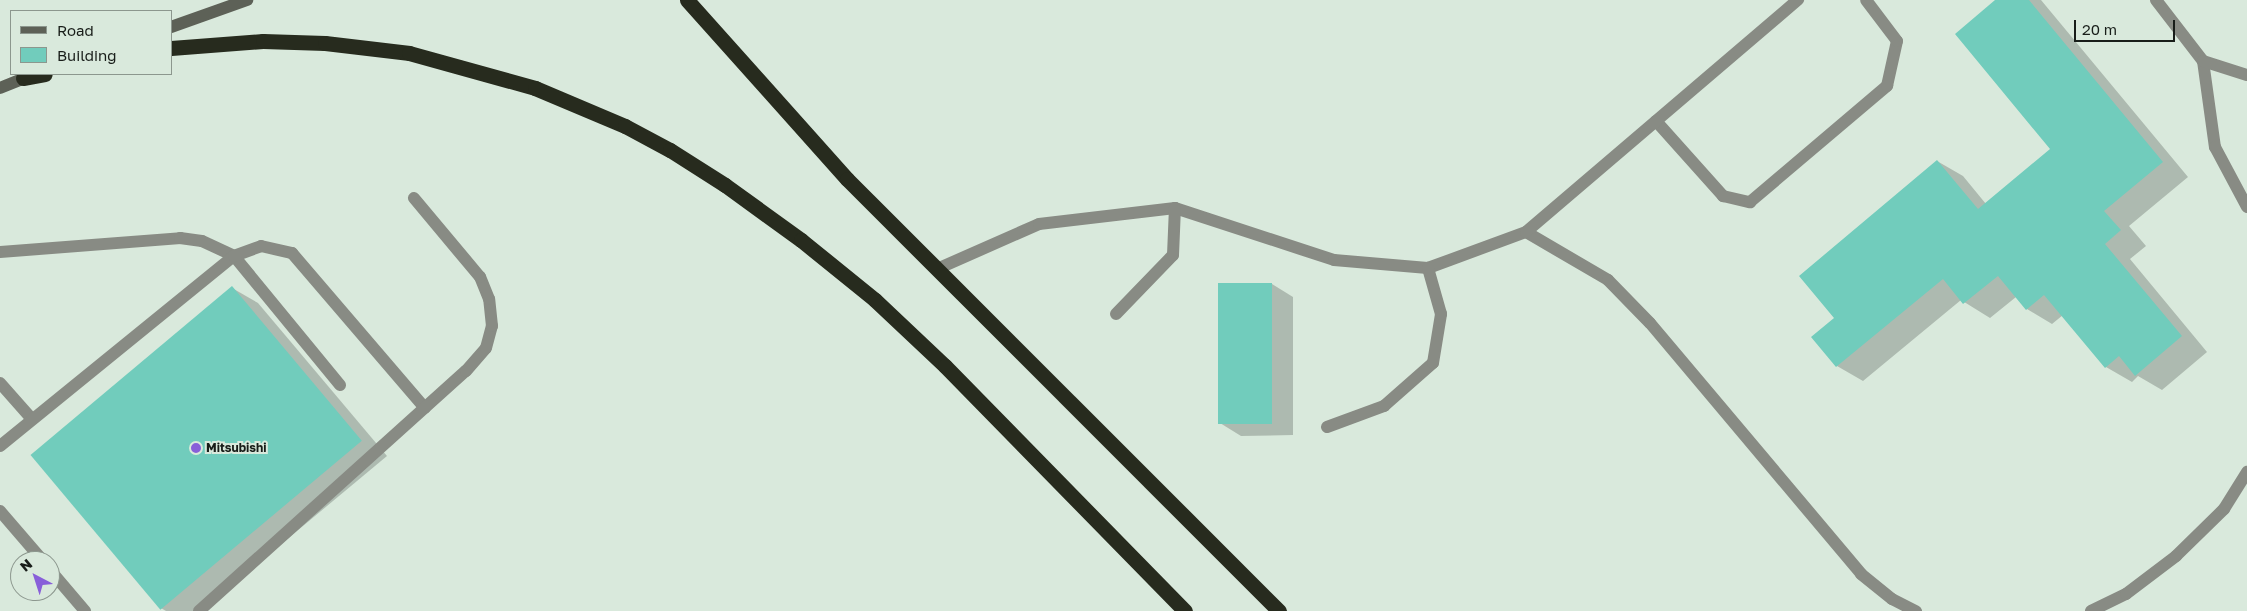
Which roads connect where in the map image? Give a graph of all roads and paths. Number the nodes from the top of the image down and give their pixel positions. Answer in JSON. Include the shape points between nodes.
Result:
{"nodes":[{"id":1,"x":247,"y":0,"type":"edge"},
{"id":2,"x":687,"y":0,"type":"edge"},
{"id":3,"x":1798,"y":0,"type":"edge"},
{"id":4,"x":1866,"y":0,"type":"edge"},
{"id":5,"x":2156,"y":0,"type":"edge"},
{"id":6,"x":172,"y":26,"type":"edge"},
{"id":7,"x":172,"y":48,"type":"edge"},
{"id":8,"x":2203,"y":61,"type":"junction"},
{"id":9,"x":2247,"y":75,"type":"edge"},
{"id":10,"x":30,"y":76,"type":"edge"},
{"id":11,"x":0,"y":88,"type":"edge"},
{"id":12,"x":1656,"y":121,"type":"junction"},
{"id":13,"x":414,"y":198,"type":"dead end"},
{"id":14,"x":2247,"y":207,"type":"edge"},
{"id":15,"x":1175,"y":208,"type":"junction"},
{"id":16,"x":1526,"y":232,"type":"junction"},
{"id":17,"x":0,"y":252,"type":"edge"},
{"id":18,"x":234,"y":256,"type":"junction"},
{"id":19,"x":1428,"y":268,"type":"junction"},
{"id":20,"x":937,"y":270,"type":"junction"},
{"id":21,"x":1116,"y":314,"type":"dead end"},
{"id":22,"x":0,"y":383,"type":"edge"},
{"id":23,"x":340,"y":385,"type":"dead end"},
{"id":24,"x":425,"y":408,"type":"junction"},
{"id":25,"x":32,"y":419,"type":"junction"},
{"id":26,"x":1327,"y":427,"type":"dead end"},
{"id":27,"x":0,"y":446,"type":"edge"},
{"id":28,"x":2247,"y":472,"type":"edge"},
{"id":29,"x":0,"y":511,"type":"edge"},
{"id":30,"x":34,"y":551,"type":"edge"},
{"id":31,"x":60,"y":582,"type":"edge"},
{"id":32,"x":85,"y":611,"type":"edge"},
{"id":33,"x":199,"y":611,"type":"edge"},
{"id":34,"x":1186,"y":611,"type":"edge"},
{"id":35,"x":1279,"y":611,"type":"edge"},
{"id":36,"x":1916,"y":611,"type":"edge"},
{"id":37,"x":2091,"y":611,"type":"edge"}],
"edges":[{"from":1,"to":6,"type":"main road"},
{"from":2,"to":20,"type":"highway","via":[[775,102]]},
{"from":3,"to":12,"type":"lane"},
{"from":4,"to":12,"type":"lane","via":[[1897,41],[1887,86],[1750,202],[1722,196]]},
{"from":5,"to":8,"type":"lane"},
{"from":7,"to":34,"type":"highway","via":[[272,42],[354,45],[409,53],[543,91],[625,126],[670,150],[726,185],[875,300],[945,366]]},
{"from":8,"to":9,"type":"lane"},
{"from":8,"to":14,"type":"lane","via":[[2215,147]]},
{"from":10,"to":11,"type":"main road"},
{"from":12,"to":16,"type":"lane"},
{"from":13,"to":24,"type":"lane","via":[[480,277],[489,298],[492,326],[481,354]]},
{"from":15,"to":19,"type":"lane","via":[[1334,260]]},
{"from":15,"to":20,"type":"lane","via":[[1039,224]]},
{"from":15,"to":21,"type":"lane","via":[[1174,255]]},
{"from":16,"to":19,"type":"lane"},
{"from":16,"to":36,"type":"lane","via":[[1608,280],[1650,323],[1861,574],[1892,599]]},
{"from":17,"to":18,"type":"lane","via":[[180,238],[202,241]]},
{"from":18,"to":23,"type":"lane"},
{"from":18,"to":24,"type":"lane","via":[[261,246],[292,253]]},
{"from":18,"to":25,"type":"lane"},
{"from":19,"to":26,"type":"lane","via":[[1441,314],[1433,363],[1384,406]]},
{"from":20,"to":35,"type":"highway"},
{"from":22,"to":25,"type":"lane"},
{"from":24,"to":33,"type":"lane"},
{"from":25,"to":27,"type":"lane"},
{"from":28,"to":37,"type":"lane","via":[[2224,508],[2176,556],[2126,594]]},
{"from":29,"to":30,"type":"lane"},
{"from":31,"to":32,"type":"lane"}]}
